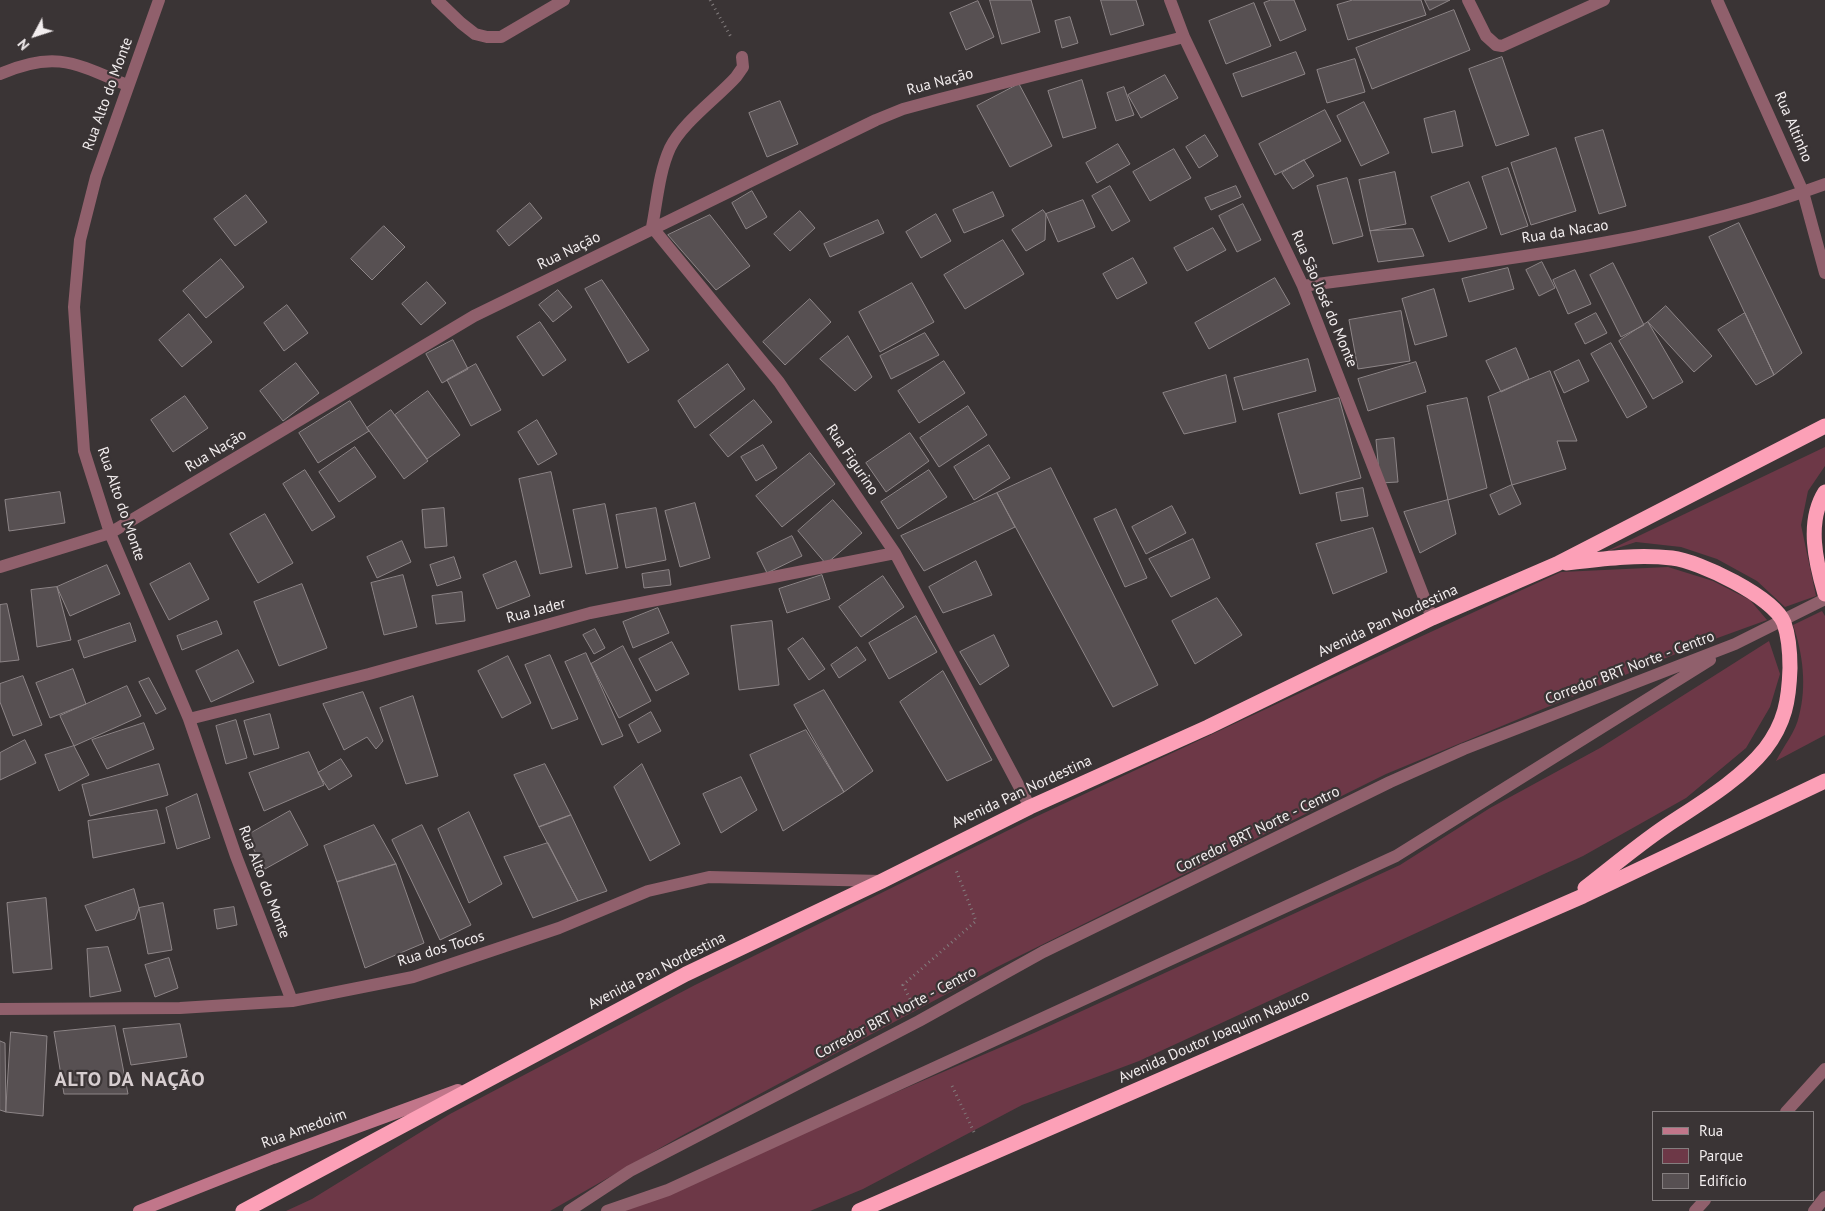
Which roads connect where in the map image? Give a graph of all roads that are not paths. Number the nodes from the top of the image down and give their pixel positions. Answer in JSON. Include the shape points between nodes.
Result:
{"nodes":[{"id":1,"x":159,"y":0,"type":"edge"},
{"id":2,"x":437,"y":0,"type":"edge"},
{"id":3,"x":564,"y":0,"type":"edge"},
{"id":4,"x":1170,"y":0,"type":"edge"},
{"id":5,"x":1468,"y":0,"type":"edge"},
{"id":6,"x":1604,"y":0,"type":"edge"},
{"id":7,"x":1718,"y":0,"type":"edge"},
{"id":8,"x":1184,"y":37,"type":"junction"},
{"id":9,"x":742,"y":57,"type":"road end"},
{"id":10,"x":0,"y":74,"type":"edge"},
{"id":11,"x":127,"y":85,"type":"junction"},
{"id":12,"x":1825,"y":184,"type":"edge"},
{"id":13,"x":1803,"y":192,"type":"junction"},
{"id":14,"x":652,"y":227,"type":"junction"},
{"id":15,"x":1825,"y":273,"type":"edge"},
{"id":16,"x":1304,"y":286,"type":"junction"},
{"id":17,"x":1825,"y":426,"type":"edge"},
{"id":18,"x":1825,"y":492,"type":"edge"},
{"id":19,"x":110,"y":533,"type":"junction"},
{"id":20,"x":896,"y":552,"type":"junction"},
{"id":21,"x":1557,"y":564,"type":"junction"},
{"id":22,"x":0,"y":567,"type":"edge"},
{"id":23,"x":1825,"y":594,"type":"edge"},
{"id":24,"x":1825,"y":600,"type":"edge"},
{"id":25,"x":1432,"y":618,"type":"junction"},
{"id":26,"x":1784,"y":621,"type":"junction"},
{"id":27,"x":1735,"y":644,"type":"junction"},
{"id":28,"x":189,"y":719,"type":"junction"},
{"id":29,"x":1825,"y":781,"type":"edge"},
{"id":30,"x":1030,"y":807,"type":"junction"},
{"id":31,"x":882,"y":881,"type":"junction"},
{"id":32,"x":1566,"y":902,"type":"junction"},
{"id":33,"x":292,"y":1001,"type":"junction"},
{"id":34,"x":0,"y":1009,"type":"edge"},
{"id":35,"x":1825,"y":1069,"type":"edge"},
{"id":36,"x":482,"y":1081,"type":"junction"},
{"id":37,"x":1787,"y":1111,"type":"edge"},
{"id":38,"x":1825,"y":1197,"type":"edge"},
{"id":39,"x":1704,"y":1201,"type":"edge"},
{"id":40,"x":139,"y":1211,"type":"edge"},
{"id":41,"x":243,"y":1211,"type":"edge"},
{"id":42,"x":569,"y":1211,"type":"edge"},
{"id":43,"x":607,"y":1211,"type":"edge"},
{"id":44,"x":859,"y":1211,"type":"edge"},
{"id":45,"x":1695,"y":1211,"type":"edge"},
{"id":46,"x":1814,"y":1211,"type":"edge"}],
"edges":[{"from":1,"to":11,"type":"street","name":"Rua Alto do Monte"},
{"from":2,"to":3,"type":"street","via":[[460,23],[487,38],[501,37]]},
{"from":4,"to":8,"type":"street","name":"Rua São José do Monte"},
{"from":5,"to":6,"type":"street","via":[[1486,36],[1502,46]]},
{"from":7,"to":13,"type":"street","name":"Rua Altinho"},
{"from":8,"to":14,"type":"street","name":"Rua Nação","via":[[903,109]]},
{"from":8,"to":16,"type":"street","name":"Rua São José do Monte"},
{"from":9,"to":14,"type":"street","via":[[743,67],[736,77],[671,146]]},
{"from":10,"to":11,"type":"street","via":[[25,63],[55,60],[89,69]]},
{"from":11,"to":19,"type":"street","name":"Rua Alto do Monte","via":[[96,177],[80,240],[74,307],[84,451]]},
{"from":12,"to":13,"type":"street","name":"Rua da Nacao"},
{"from":13,"to":15,"type":"street","name":"Rua Altinho"},
{"from":13,"to":16,"type":"street","name":"Rua da Nacao","via":[[1671,230],[1606,243]]},
{"from":14,"to":19,"type":"street","name":"Rua Nação","via":[[474,316]]},
{"from":14,"to":20,"type":"street","name":"Rua Figurino","via":[[779,382]]},
{"from":16,"to":25,"type":"street","name":"Rua São José do Monte"},
{"from":17,"to":21,"type":"highway","name":"Avenida Pan Nordestina"},
{"from":18,"to":23,"type":"highway","via":[[1814,526],[1819,573]]},
{"from":19,"to":22,"type":"street","name":"Rua Nação"},
{"from":19,"to":28,"type":"street","name":"Rua Alto do Monte"},
{"from":20,"to":28,"type":"street","name":"Rua Jader","via":[[590,613]]},
{"from":20,"to":30,"type":"street","name":"Rua Figurino"},
{"from":21,"to":25,"type":"highway","name":"Avenida Pan Nordestina"},
{"from":21,"to":26,"type":"highway","via":[[1626,556],[1673,558],[1720,573],[1760,597]]},
{"from":24,"to":26,"type":"street"},
{"from":25,"to":30,"type":"highway","name":"Avenida Pan Nordestina"},
{"from":26,"to":27,"type":"street"},
{"from":26,"to":32,"type":"highway","via":[[1790,650],[1789,690],[1783,721],[1764,750],[1726,785]]},
{"from":27,"to":42,"type":"street","name":"Corredor BRT Norte - Centro","via":[[1464,749],[1390,782],[1043,952],[919,1021],[630,1171]]},
{"from":27,"to":43,"type":"street","name":"Corredor BRT Norte - Centro","via":[[1396,856],[668,1190]]},
{"from":28,"to":33,"type":"street","name":"Rua Alto do Monte","via":[[236,856]]},
{"from":29,"to":32,"type":"highway","name":"Avenida Doutor Joaquim Nabuco"},
{"from":30,"to":31,"type":"highway","name":"Avenida Pan Nordestina"},
{"from":31,"to":33,"type":"street","name":"Rua dos Tocos","via":[[709,877],[681,882],[648,891],[559,928],[413,977]]},
{"from":31,"to":36,"type":"highway","name":"Avenida Pan Nordestina","via":[[686,974]]},
{"from":32,"to":44,"type":"highway","name":"Avenida Doutor Joaquim Nabuco"},
{"from":33,"to":34,"type":"street","name":"Rua dos Tocos","via":[[180,1008]]},
{"from":35,"to":37,"type":"street"},
{"from":36,"to":40,"type":"main road","name":"Rua Amedoim"},
{"from":36,"to":41,"type":"highway","name":"Avenida Pan Nordestina"},
{"from":38,"to":46,"type":"street"},
{"from":39,"to":45,"type":"street"}]}
